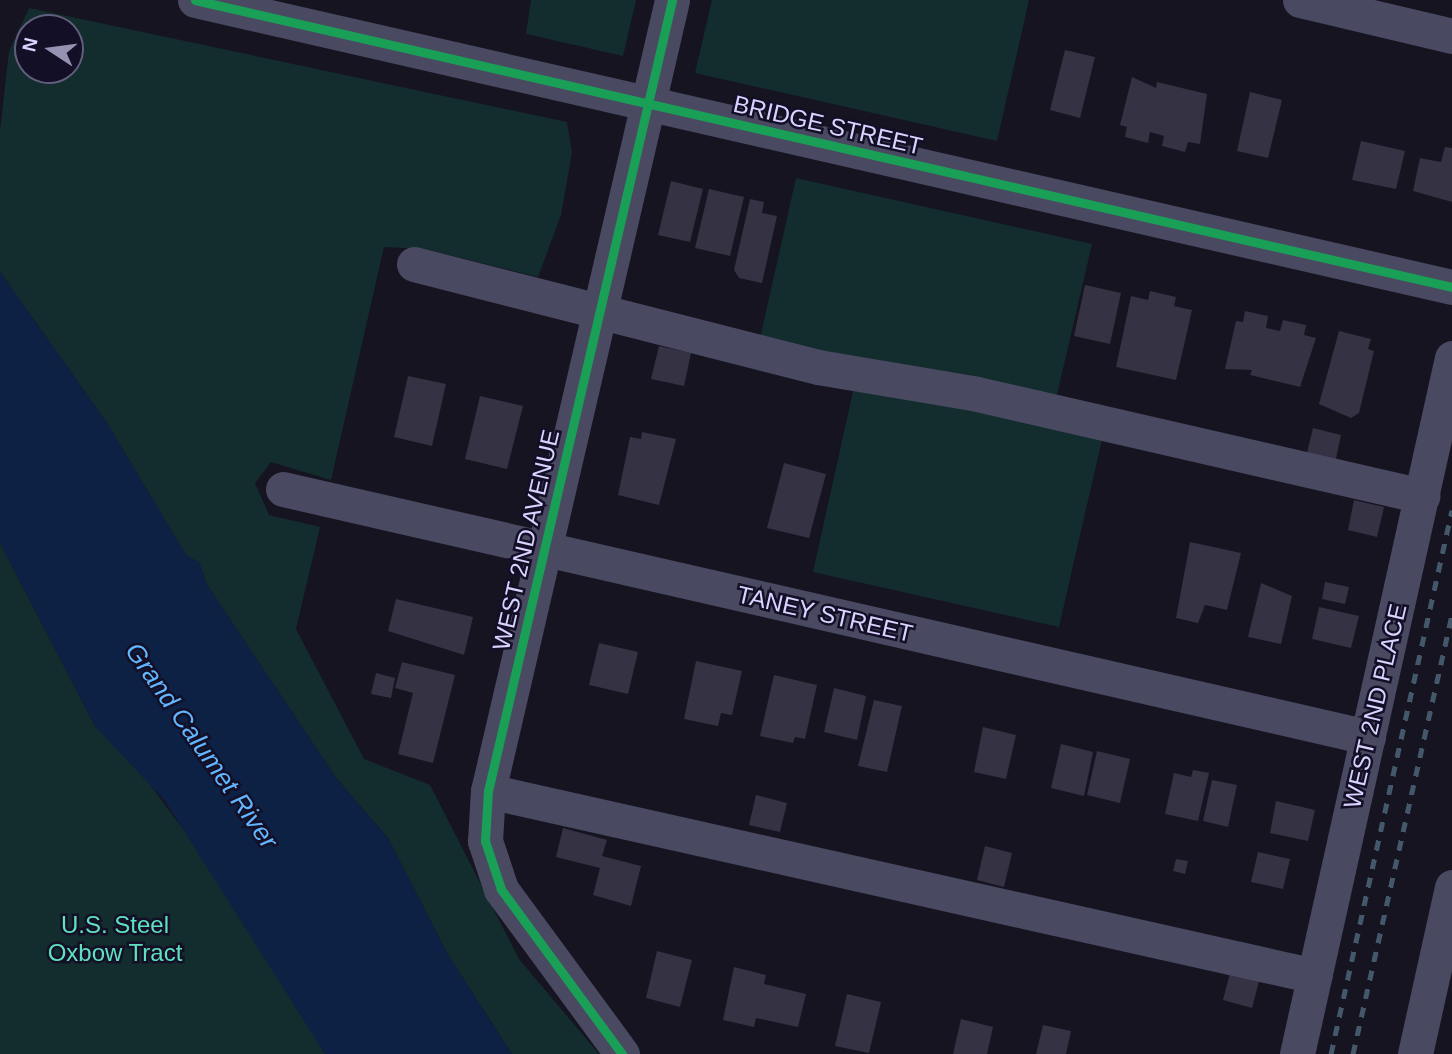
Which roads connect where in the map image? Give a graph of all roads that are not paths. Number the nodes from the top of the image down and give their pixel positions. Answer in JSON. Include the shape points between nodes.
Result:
{"nodes":[{"id":1,"x":195,"y":0,"type":"edge"},
{"id":2,"x":672,"y":0,"type":"edge"},
{"id":3,"x":1300,"y":0,"type":"edge"},
{"id":4,"x":1452,"y":36,"type":"edge"},
{"id":5,"x":648,"y":104,"type":"junction"},
{"id":6,"x":414,"y":264,"type":"dead end"},
{"id":7,"x":1452,"y":287,"type":"edge"},
{"id":8,"x":599,"y":310,"type":"junction"},
{"id":9,"x":1452,"y":358,"type":"edge"},
{"id":10,"x":283,"y":489,"type":"dead end"},
{"id":11,"x":1422,"y":496,"type":"junction"},
{"id":12,"x":543,"y":550,"type":"junction"},
{"id":13,"x":1368,"y":737,"type":"junction"},
{"id":14,"x":488,"y":791,"type":"junction"},
{"id":15,"x":1452,"y":887,"type":"edge"},
{"id":16,"x":1315,"y":976,"type":"junction"},
{"id":17,"x":1439,"y":1004,"type":"edge"},
{"id":18,"x":622,"y":1054,"type":"edge"},
{"id":19,"x":1297,"y":1054,"type":"edge"},
{"id":20,"x":1415,"y":1054,"type":"edge"}],
"edges":[{"from":1,"to":5,"type":"street","name":"BRIDGE STREET"},
{"from":2,"to":5,"type":"street","name":"WEST 2ND AVENUE"},
{"from":3,"to":4,"type":"street"},
{"from":5,"to":7,"type":"street","name":"BRIDGE STREET"},
{"from":5,"to":8,"type":"street","name":"WEST 2ND AVENUE"},
{"from":6,"to":8,"type":"street"},
{"from":8,"to":11,"type":"street","via":[[818,367],[976,394]]},
{"from":8,"to":12,"type":"street","name":"WEST 2ND AVENUE"},
{"from":9,"to":11,"type":"street","name":"WEST 2ND PLACE"},
{"from":10,"to":12,"type":"street","name":"TANEY STREET"},
{"from":11,"to":13,"type":"street","name":"WEST 2ND PLACE"},
{"from":12,"to":13,"type":"street","name":"TANEY STREET"},
{"from":12,"to":14,"type":"street","name":"WEST 2ND AVENUE"},
{"from":13,"to":16,"type":"street","name":"WEST 2ND PLACE"},
{"from":14,"to":16,"type":"street"},
{"from":14,"to":18,"type":"street","name":"WEST 2ND AVENUE","via":[[485,841],[501,889]]},
{"from":15,"to":17,"type":"street"},
{"from":16,"to":19,"type":"street","name":"WEST 2ND PLACE"},
{"from":17,"to":20,"type":"street"}]}
